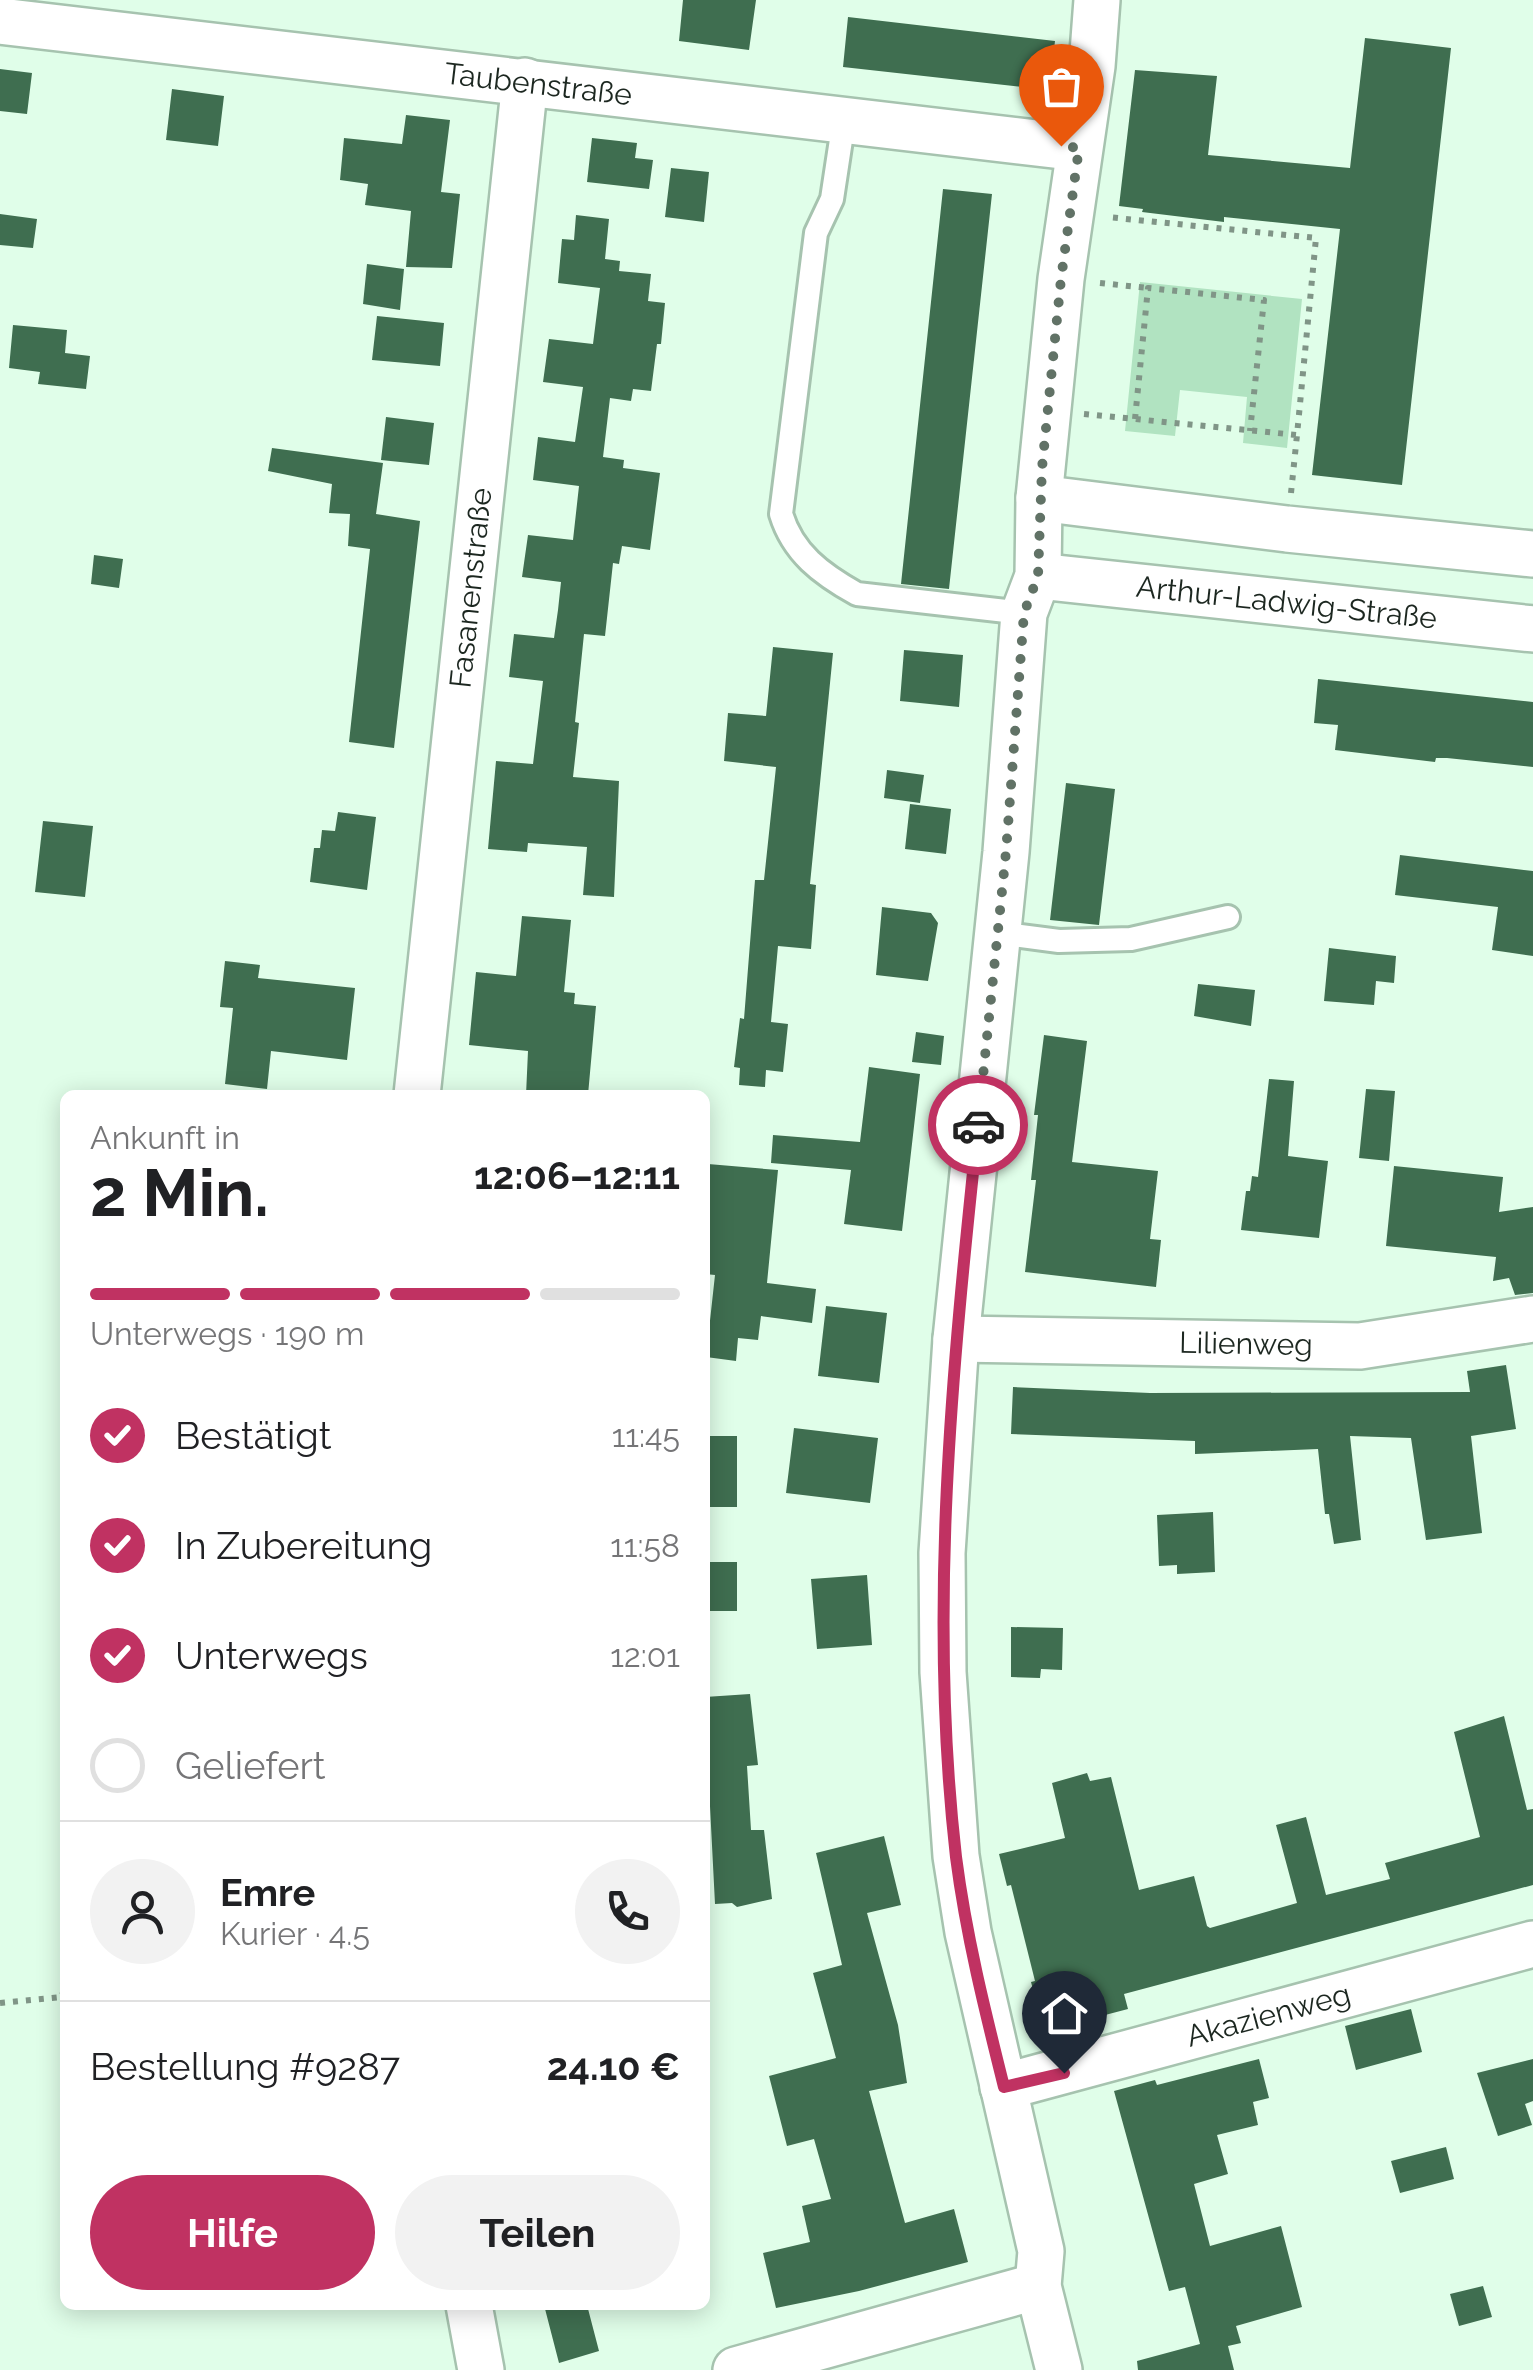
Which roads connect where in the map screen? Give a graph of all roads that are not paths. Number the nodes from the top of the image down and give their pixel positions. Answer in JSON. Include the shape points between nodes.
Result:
{"nodes":[{"id":1,"x":1098,"y":0,"type":"edge"},
{"id":2,"x":0,"y":21,"type":"edge"},
{"id":3,"x":526,"y":81,"type":"junction"},
{"id":4,"x":844,"y":120,"type":"junction"},
{"id":5,"x":1079,"y":148,"type":"junction"},
{"id":6,"x":1039,"y":498,"type":"junction"},
{"id":7,"x":1533,"y":554,"type":"edge"},
{"id":8,"x":1031,"y":595,"type":"junction"},
{"id":9,"x":1533,"y":629,"type":"edge"},
{"id":10,"x":1228,"y":918,"type":"dead end"},
{"id":11,"x":998,"y":933,"type":"junction"},
{"id":12,"x":417,"y":1090,"type":"edge"},
{"id":13,"x":1533,"y":1319,"type":"edge"},
{"id":14,"x":956,"y":1339,"type":"junction"},
{"id":15,"x":1533,"y":1944,"type":"edge"},
{"id":16,"x":1004,"y":2087,"type":"junction"},
{"id":17,"x":1038,"y":2286,"type":"junction"},
{"id":18,"x":470,"y":2310,"type":"edge"},
{"id":19,"x":480,"y":2370,"type":"edge"},
{"id":20,"x":736,"y":2370,"type":"edge"},
{"id":21,"x":1058,"y":2370,"type":"edge"}],
"edges":[{"from":1,"to":5,"type":"street"},
{"from":2,"to":3,"type":"street","name":"Taubenstraße"},
{"from":3,"to":4,"type":"street","name":"Taubenstraße"},
{"from":3,"to":12,"type":"street","name":"Fasanenstraße"},
{"from":4,"to":5,"type":"street","name":"Taubenstraße"},
{"from":4,"to":8,"type":"lane","via":[[832,199],[816,233],[781,514],[786,533],[798,552],[857,594]]},
{"from":5,"to":6,"type":"street"},
{"from":6,"to":7,"type":"street"},
{"from":6,"to":8,"type":"street"},
{"from":8,"to":9,"type":"street","name":"Arthur-Ladwig-Straße"},
{"from":8,"to":11,"type":"street"},
{"from":10,"to":11,"type":"lane","via":[[1130,939],[1059,941]]},
{"from":11,"to":14,"type":"street"},
{"from":13,"to":14,"type":"street","name":"Lilienweg","via":[[1360,1346]]},
{"from":14,"to":16,"type":"street","via":[[942,1553],[943,1672],[959,1875]]},
{"from":15,"to":16,"type":"street","name":"Akazienweg"},
{"from":16,"to":17,"type":"street","via":[[1042,2250]]},
{"from":17,"to":20,"type":"street"},
{"from":17,"to":21,"type":"street"},
{"from":18,"to":19,"type":"street"}]}
